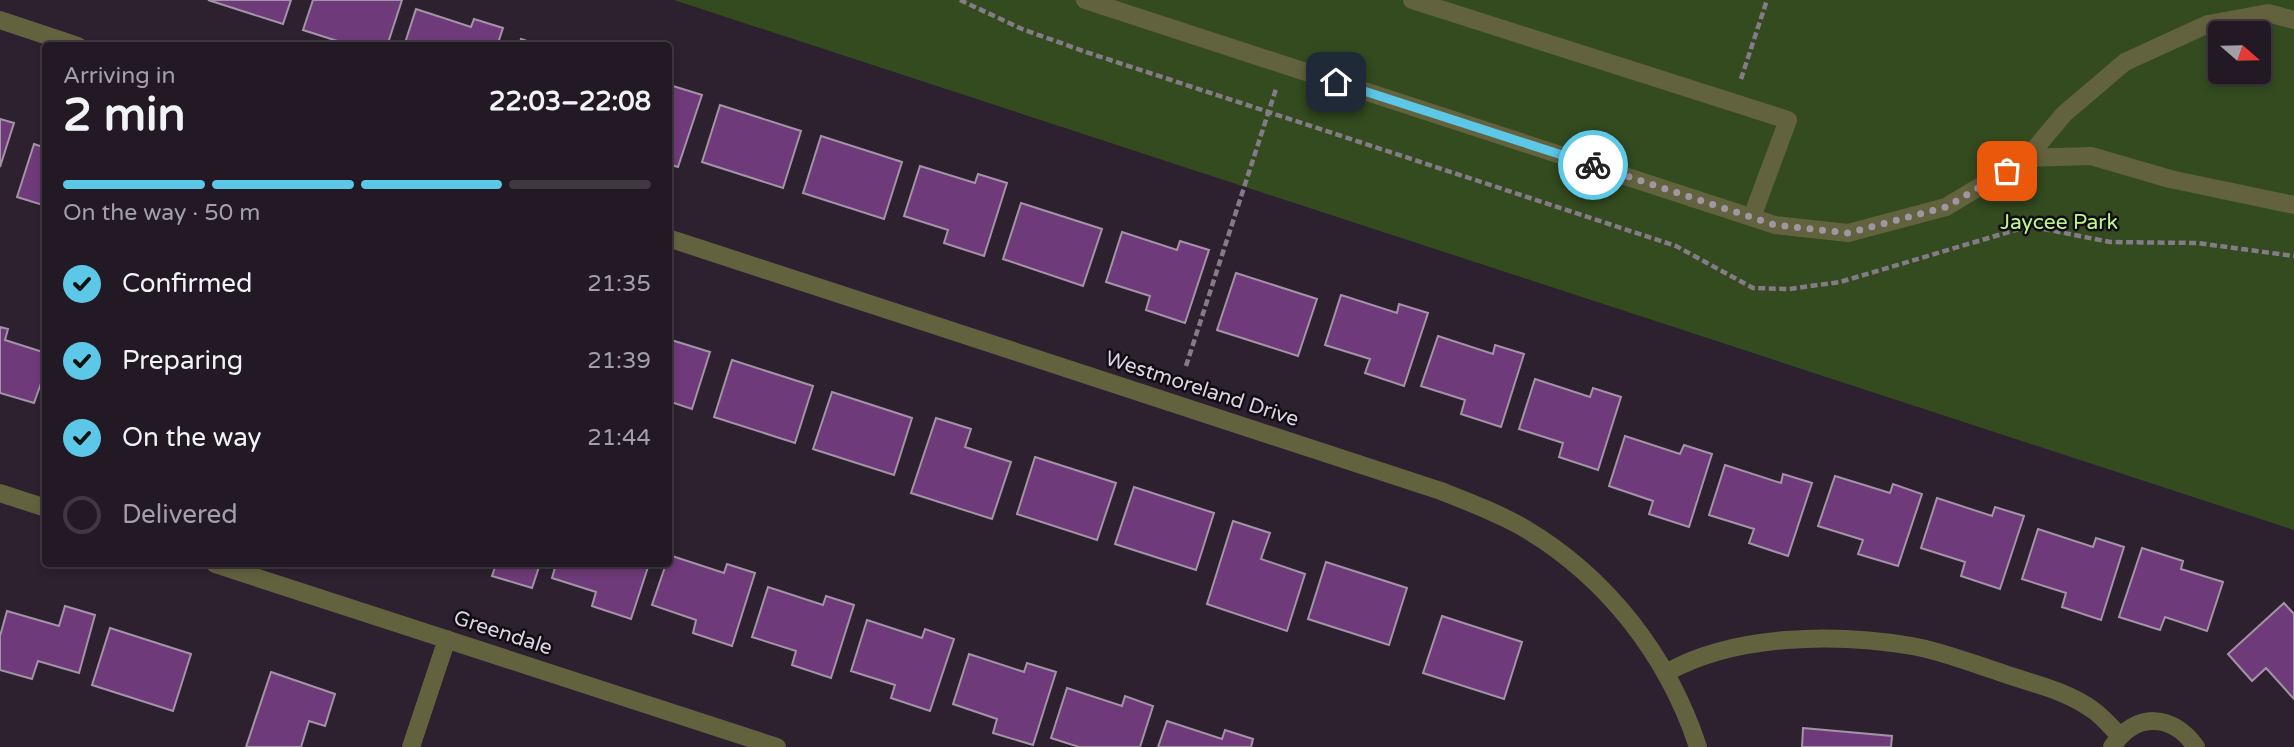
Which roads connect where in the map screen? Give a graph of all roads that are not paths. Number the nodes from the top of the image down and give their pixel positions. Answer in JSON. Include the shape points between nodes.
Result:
{"nodes":[{"id":1,"x":1085,"y":0,"type":"edge"},
{"id":2,"x":1412,"y":0,"type":"edge"},
{"id":3,"x":0,"y":20,"type":"edge"},
{"id":4,"x":2294,"y":20,"type":"edge"},
{"id":5,"x":66,"y":42,"type":"edge"},
{"id":6,"x":2027,"y":159,"type":"junction"},
{"id":7,"x":2294,"y":205,"type":"edge"},
{"id":8,"x":1752,"y":217,"type":"junction"},
{"id":9,"x":672,"y":239,"type":"edge"},
{"id":10,"x":0,"y":493,"type":"edge"},
{"id":11,"x":42,"y":507,"type":"edge"},
{"id":12,"x":224,"y":567,"type":"edge"},
{"id":13,"x":447,"y":639,"type":"junction"},
{"id":14,"x":1666,"y":673,"type":"junction"},
{"id":15,"x":2116,"y":741,"type":"edge"},
{"id":16,"x":411,"y":747,"type":"edge"},
{"id":17,"x":777,"y":747,"type":"edge"},
{"id":18,"x":1698,"y":747,"type":"edge"},
{"id":19,"x":2196,"y":747,"type":"edge"}],
"edges":[{"from":1,"to":8,"type":"street"},
{"from":2,"to":8,"type":"street","via":[[1788,120]]},
{"from":3,"to":5,"type":"street"},
{"from":4,"to":6,"type":"street","via":[[2268,13],[2208,24],[2125,62],[2064,114]]},
{"from":6,"to":7,"type":"street","via":[[2091,156],[2170,179]]},
{"from":6,"to":8,"type":"street","via":[[1946,207],[1848,233],[1775,225]]},
{"from":9,"to":14,"type":"street","name":"Westmoreland Drive","via":[[1485,507],[1526,529],[1592,581],[1648,643]]},
{"from":10,"to":11,"type":"street"},
{"from":12,"to":13,"type":"street","name":"Greendale"},
{"from":13,"to":16,"type":"street"},
{"from":13,"to":17,"type":"street","name":"Greendale"},
{"from":14,"to":15,"type":"street","via":[[1706,654],[1785,641],[1828,638],[1914,646],[2068,696],[2093,710]]},
{"from":14,"to":18,"type":"street","name":"Westmoreland Drive"},
{"from":15,"to":19,"type":"street","via":[[2135,725],[2152,721],[2171,724]]}]}
